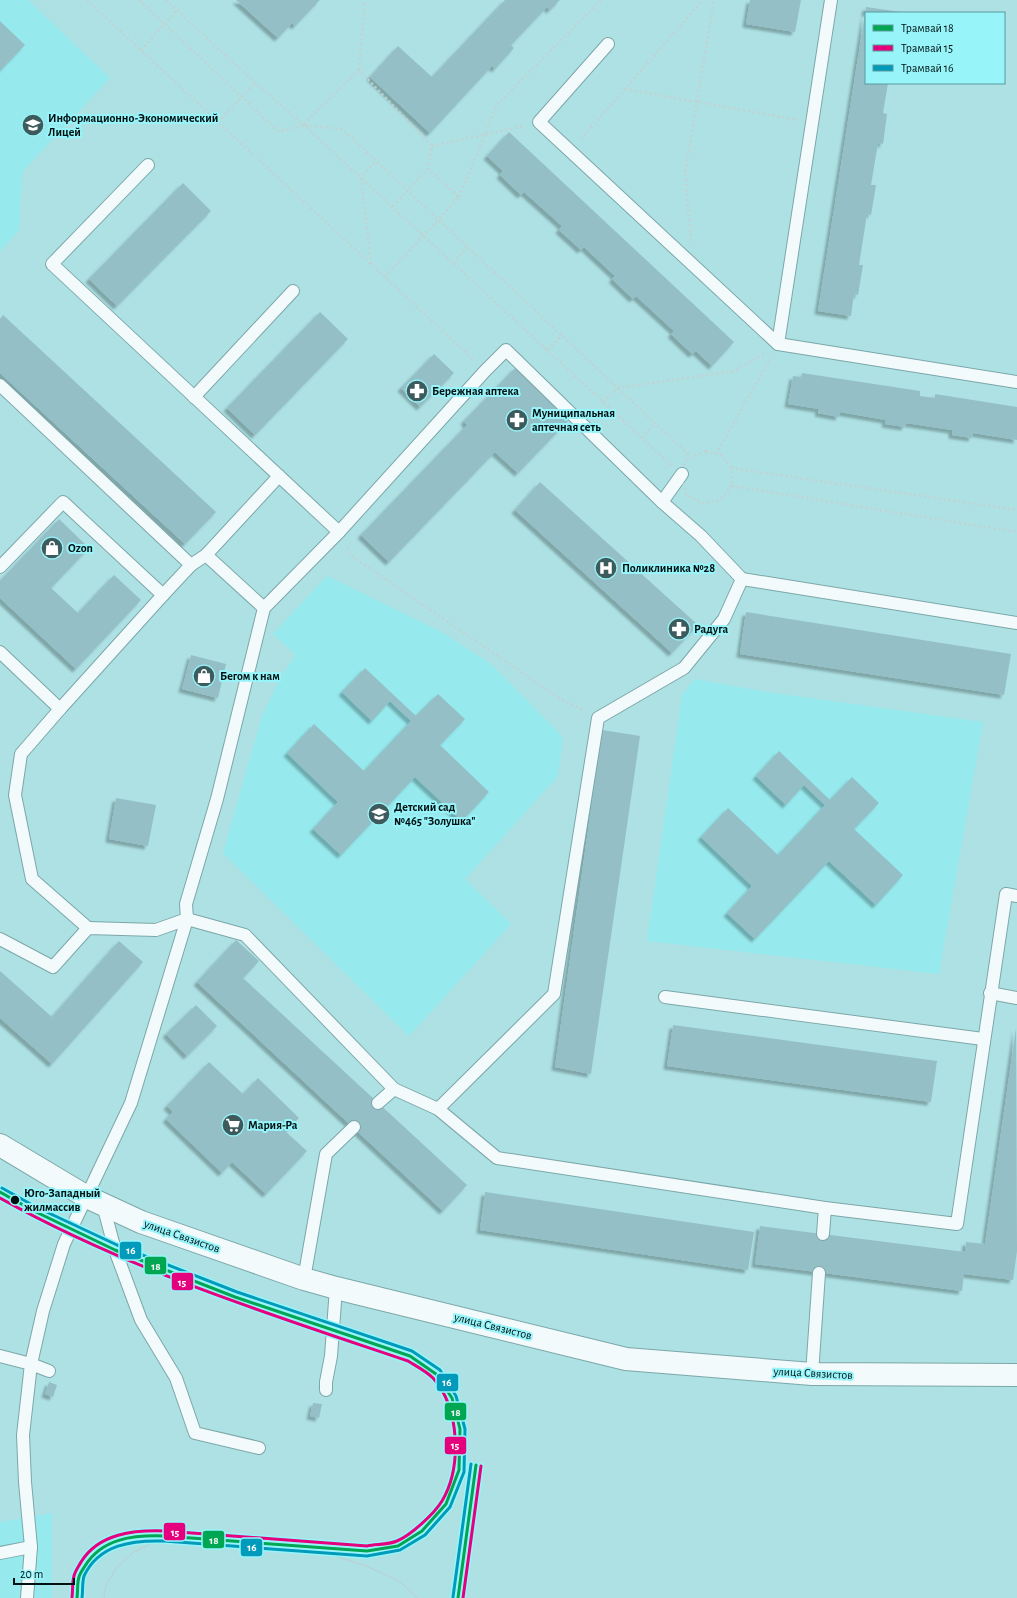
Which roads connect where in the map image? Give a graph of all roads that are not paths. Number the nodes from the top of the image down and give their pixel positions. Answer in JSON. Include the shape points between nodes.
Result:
{"nodes":[{"id":1,"x":831,"y":0,"type":"edge"},
{"id":2,"x":608,"y":44,"type":"dead end"},
{"id":3,"x":148,"y":166,"type":"dead end"},
{"id":4,"x":293,"y":291,"type":"dead end"},
{"id":5,"x":778,"y":344,"type":"junction"},
{"id":6,"x":1017,"y":382,"type":"edge"},
{"id":7,"x":0,"y":386,"type":"edge"},
{"id":8,"x":194,"y":396,"type":"junction"},
{"id":9,"x":682,"y":474,"type":"road end"},
{"id":10,"x":279,"y":476,"type":"junction"},
{"id":11,"x":662,"y":502,"type":"junction"},
{"id":12,"x":339,"y":532,"type":"junction"},
{"id":13,"x":206,"y":555,"type":"junction"},
{"id":14,"x":191,"y":565,"type":"junction"},
{"id":15,"x":0,"y":567,"type":"edge"},
{"id":16,"x":742,"y":579,"type":"junction"},
{"id":17,"x":163,"y":595,"type":"junction"},
{"id":18,"x":264,"y":608,"type":"junction"},
{"id":19,"x":1017,"y":623,"type":"edge"},
{"id":20,"x":0,"y":652,"type":"edge"},
{"id":21,"x":60,"y":709,"type":"junction"},
{"id":22,"x":1017,"y":896,"type":"edge"},
{"id":23,"x":186,"y":919,"type":"junction"},
{"id":24,"x":88,"y":928,"type":"junction"},
{"id":25,"x":0,"y":939,"type":"edge"},
{"id":26,"x":990,"y":993,"type":"junction"},
{"id":27,"x":665,"y":997,"type":"dead end"},
{"id":28,"x":1017,"y":998,"type":"edge"},
{"id":29,"x":983,"y":1039,"type":"junction"},
{"id":30,"x":394,"y":1089,"type":"junction"},
{"id":31,"x":378,"y":1103,"type":"dead end"},
{"id":32,"x":438,"y":1109,"type":"junction"},
{"id":33,"x":354,"y":1127,"type":"dead end"},
{"id":34,"x":0,"y":1145,"type":"edge"},
{"id":35,"x":95,"y":1201,"type":"junction"},
{"id":36,"x":825,"y":1208,"type":"junction"},
{"id":37,"x":823,"y":1234,"type":"dead end"},
{"id":38,"x":819,"y":1273,"type":"dead end"},
{"id":39,"x":304,"y":1279,"type":"junction"},
{"id":40,"x":336,"y":1288,"type":"junction"},
{"id":41,"x":0,"y":1356,"type":"edge"},
{"id":42,"x":31,"y":1364,"type":"junction"},
{"id":43,"x":49,"y":1371,"type":"dead end"},
{"id":44,"x":812,"y":1374,"type":"junction"},
{"id":45,"x":1017,"y":1375,"type":"edge"},
{"id":46,"x":326,"y":1390,"type":"dead end"},
{"id":47,"x":259,"y":1448,"type":"dead end"},
{"id":48,"x":31,"y":1547,"type":"junction"},
{"id":49,"x":0,"y":1553,"type":"edge"},
{"id":50,"x":27,"y":1598,"type":"edge"}],
"edges":[{"from":1,"to":5,"type":"lane"},
{"from":2,"to":5,"type":"lane","via":[[539,122]]},
{"from":3,"to":8,"type":"lane","via":[[52,264]]},
{"from":4,"to":8,"type":"lane"},
{"from":5,"to":6,"type":"lane"},
{"from":7,"to":14,"type":"lane"},
{"from":8,"to":10,"type":"lane"},
{"from":9,"to":11,"type":"lane"},
{"from":10,"to":12,"type":"lane"},
{"from":10,"to":13,"type":"lane"},
{"from":11,"to":12,"type":"lane","via":[[506,350]]},
{"from":11,"to":16,"type":"lane","via":[[701,536]]},
{"from":12,"to":18,"type":"lane"},
{"from":13,"to":14,"type":"lane"},
{"from":13,"to":18,"type":"lane"},
{"from":14,"to":17,"type":"lane"},
{"from":15,"to":17,"type":"lane","via":[[63,502]]},
{"from":16,"to":19,"type":"lane"},
{"from":16,"to":32,"type":"lane","via":[[724,619],[684,668],[598,718],[554,994]]},
{"from":17,"to":21,"type":"lane"},
{"from":18,"to":23,"type":"lane","via":[[217,799],[186,904]]},
{"from":20,"to":21,"type":"lane"},
{"from":21,"to":24,"type":"lane","via":[[21,754],[14,795],[32,879]]},
{"from":22,"to":26,"type":"lane","via":[[1006,894]]},
{"from":23,"to":24,"type":"lane","via":[[156,930]]},
{"from":23,"to":30,"type":"lane","via":[[245,935]]},
{"from":23,"to":35,"type":"lane","via":[[131,1103]]},
{"from":24,"to":25,"type":"lane","via":[[53,967]]},
{"from":26,"to":28,"type":"lane"},
{"from":26,"to":29,"type":"lane"},
{"from":27,"to":29,"type":"lane"},
{"from":29,"to":36,"type":"lane","via":[[956,1224]]},
{"from":30,"to":31,"type":"lane"},
{"from":30,"to":32,"type":"lane"},
{"from":32,"to":36,"type":"lane","via":[[497,1158]]},
{"from":33,"to":39,"type":"lane","via":[[326,1154]]},
{"from":34,"to":35,"type":"main road","name":"улица Связистов"},
{"from":35,"to":39,"type":"main road","name":"улица Связистов","via":[[141,1222]]},
{"from":35,"to":42,"type":"lane","via":[[64,1244],[43,1311]]},
{"from":35,"to":47,"type":"lane","via":[[141,1320],[176,1378],[196,1433]]},
{"from":36,"to":37,"type":"lane"},
{"from":38,"to":44,"type":"lane"},
{"from":39,"to":40,"type":"main road","name":"улица Связистов"},
{"from":40,"to":44,"type":"main road","name":"улица Связистов","via":[[626,1359]]},
{"from":40,"to":46,"type":"lane"},
{"from":41,"to":42,"type":"lane"},
{"from":42,"to":43,"type":"lane"},
{"from":42,"to":48,"type":"lane","via":[[23,1435]]},
{"from":44,"to":45,"type":"main road","name":"улица Связистов"},
{"from":48,"to":49,"type":"lane"},
{"from":48,"to":50,"type":"lane"}]}
